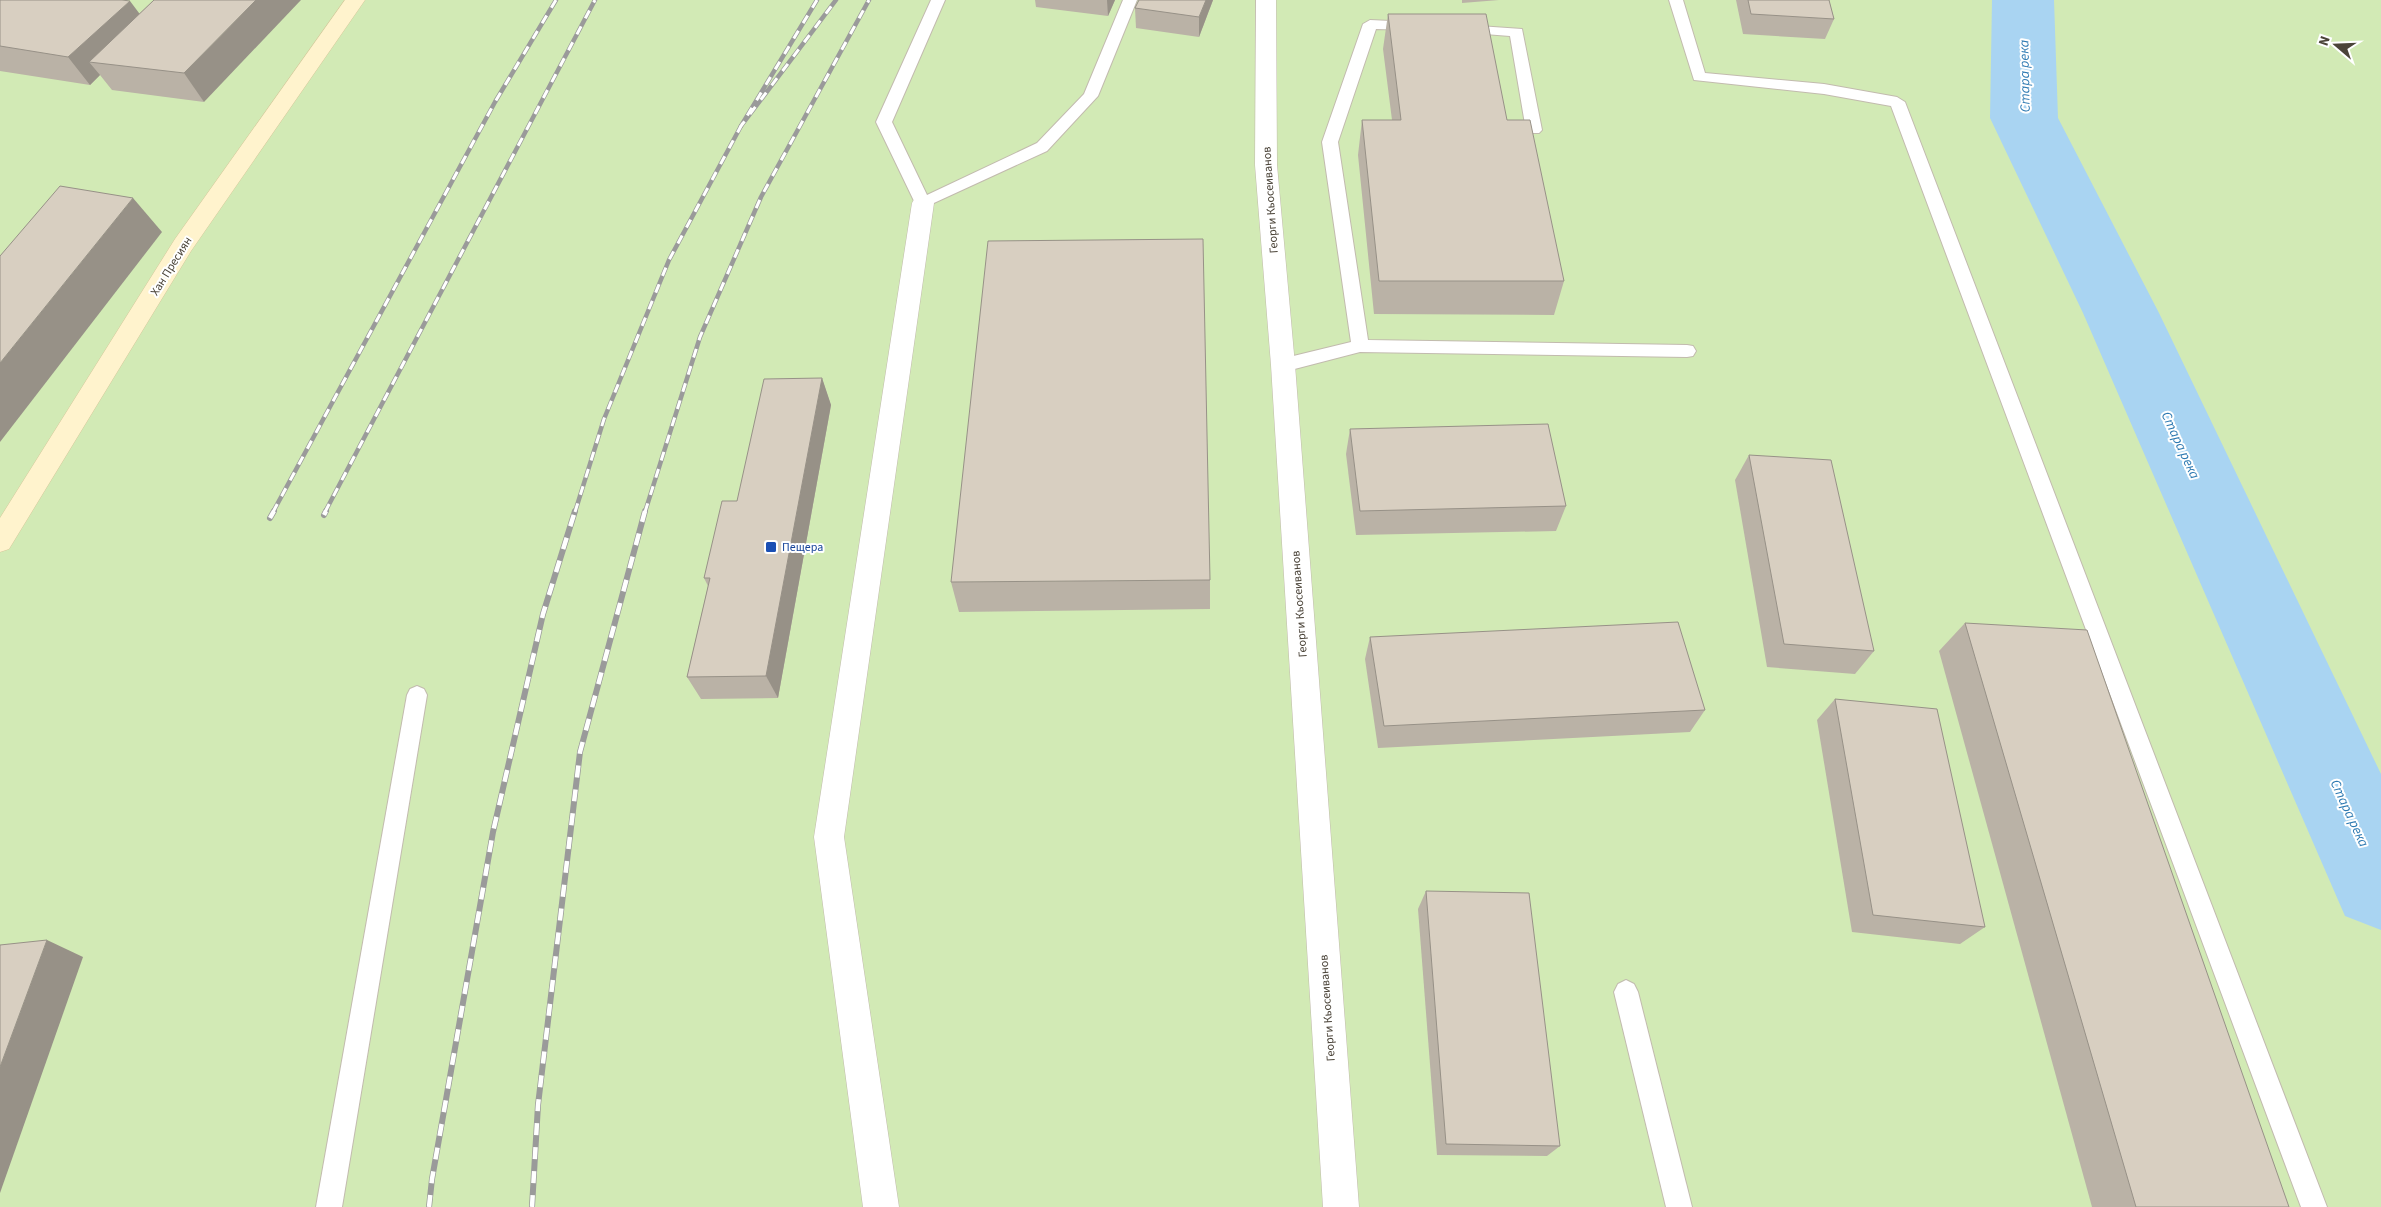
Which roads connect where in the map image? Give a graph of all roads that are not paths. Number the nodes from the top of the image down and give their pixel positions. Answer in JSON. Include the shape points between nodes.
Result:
{"nodes":[{"id":1,"x":355,"y":0,"type":"edge"},
{"id":2,"x":938,"y":0,"type":"edge"},
{"id":3,"x":1130,"y":0,"type":"edge"},
{"id":4,"x":1266,"y":0,"type":"edge"},
{"id":5,"x":1676,"y":0,"type":"edge"},
{"id":6,"x":1429,"y":27,"type":"edge"},
{"id":7,"x":1448,"y":28,"type":"edge"},
{"id":8,"x":1534,"y":130,"type":"edge"},
{"id":9,"x":923,"y":203,"type":"junction"},
{"id":10,"x":1360,"y":346,"type":"junction"},
{"id":11,"x":1687,"y":351,"type":"dead end"},
{"id":12,"x":1283,"y":365,"type":"junction"},
{"id":13,"x":0,"y":541,"type":"edge"},
{"id":14,"x":417,"y":695,"type":"dead end"},
{"id":15,"x":1626,"y":992,"type":"dead end"},
{"id":16,"x":329,"y":1207,"type":"edge"},
{"id":17,"x":880,"y":1207,"type":"edge"},
{"id":18,"x":1340,"y":1207,"type":"edge"},
{"id":19,"x":1680,"y":1207,"type":"edge"},
{"id":20,"x":2314,"y":1207,"type":"edge"}],
"edges":[{"from":1,"to":13,"type":"street","name":"Хан Пресиян","via":[[183,245]]},
{"from":2,"to":9,"type":"lane","via":[[884,122]]},
{"from":3,"to":9,"type":"lane","via":[[1091,96],[1042,147]]},
{"from":4,"to":12,"type":"street","name":"Георги Кьосеиванов","via":[[1266,165]]},
{"from":5,"to":20,"type":"lane","via":[[1699,77],[1824,89],[1897,102]]},
{"from":6,"to":10,"type":"lane","via":[[1370,24],[1330,142]]},
{"from":7,"to":8,"type":"lane","via":[[1516,32]]},
{"from":9,"to":17,"type":"street","via":[[829,837]]},
{"from":10,"to":11,"type":"lane"},
{"from":10,"to":12,"type":"lane"},
{"from":12,"to":18,"type":"street","name":"Георги Кьосеиванов"},
{"from":14,"to":16,"type":"lane"},
{"from":15,"to":19,"type":"lane"}]}
